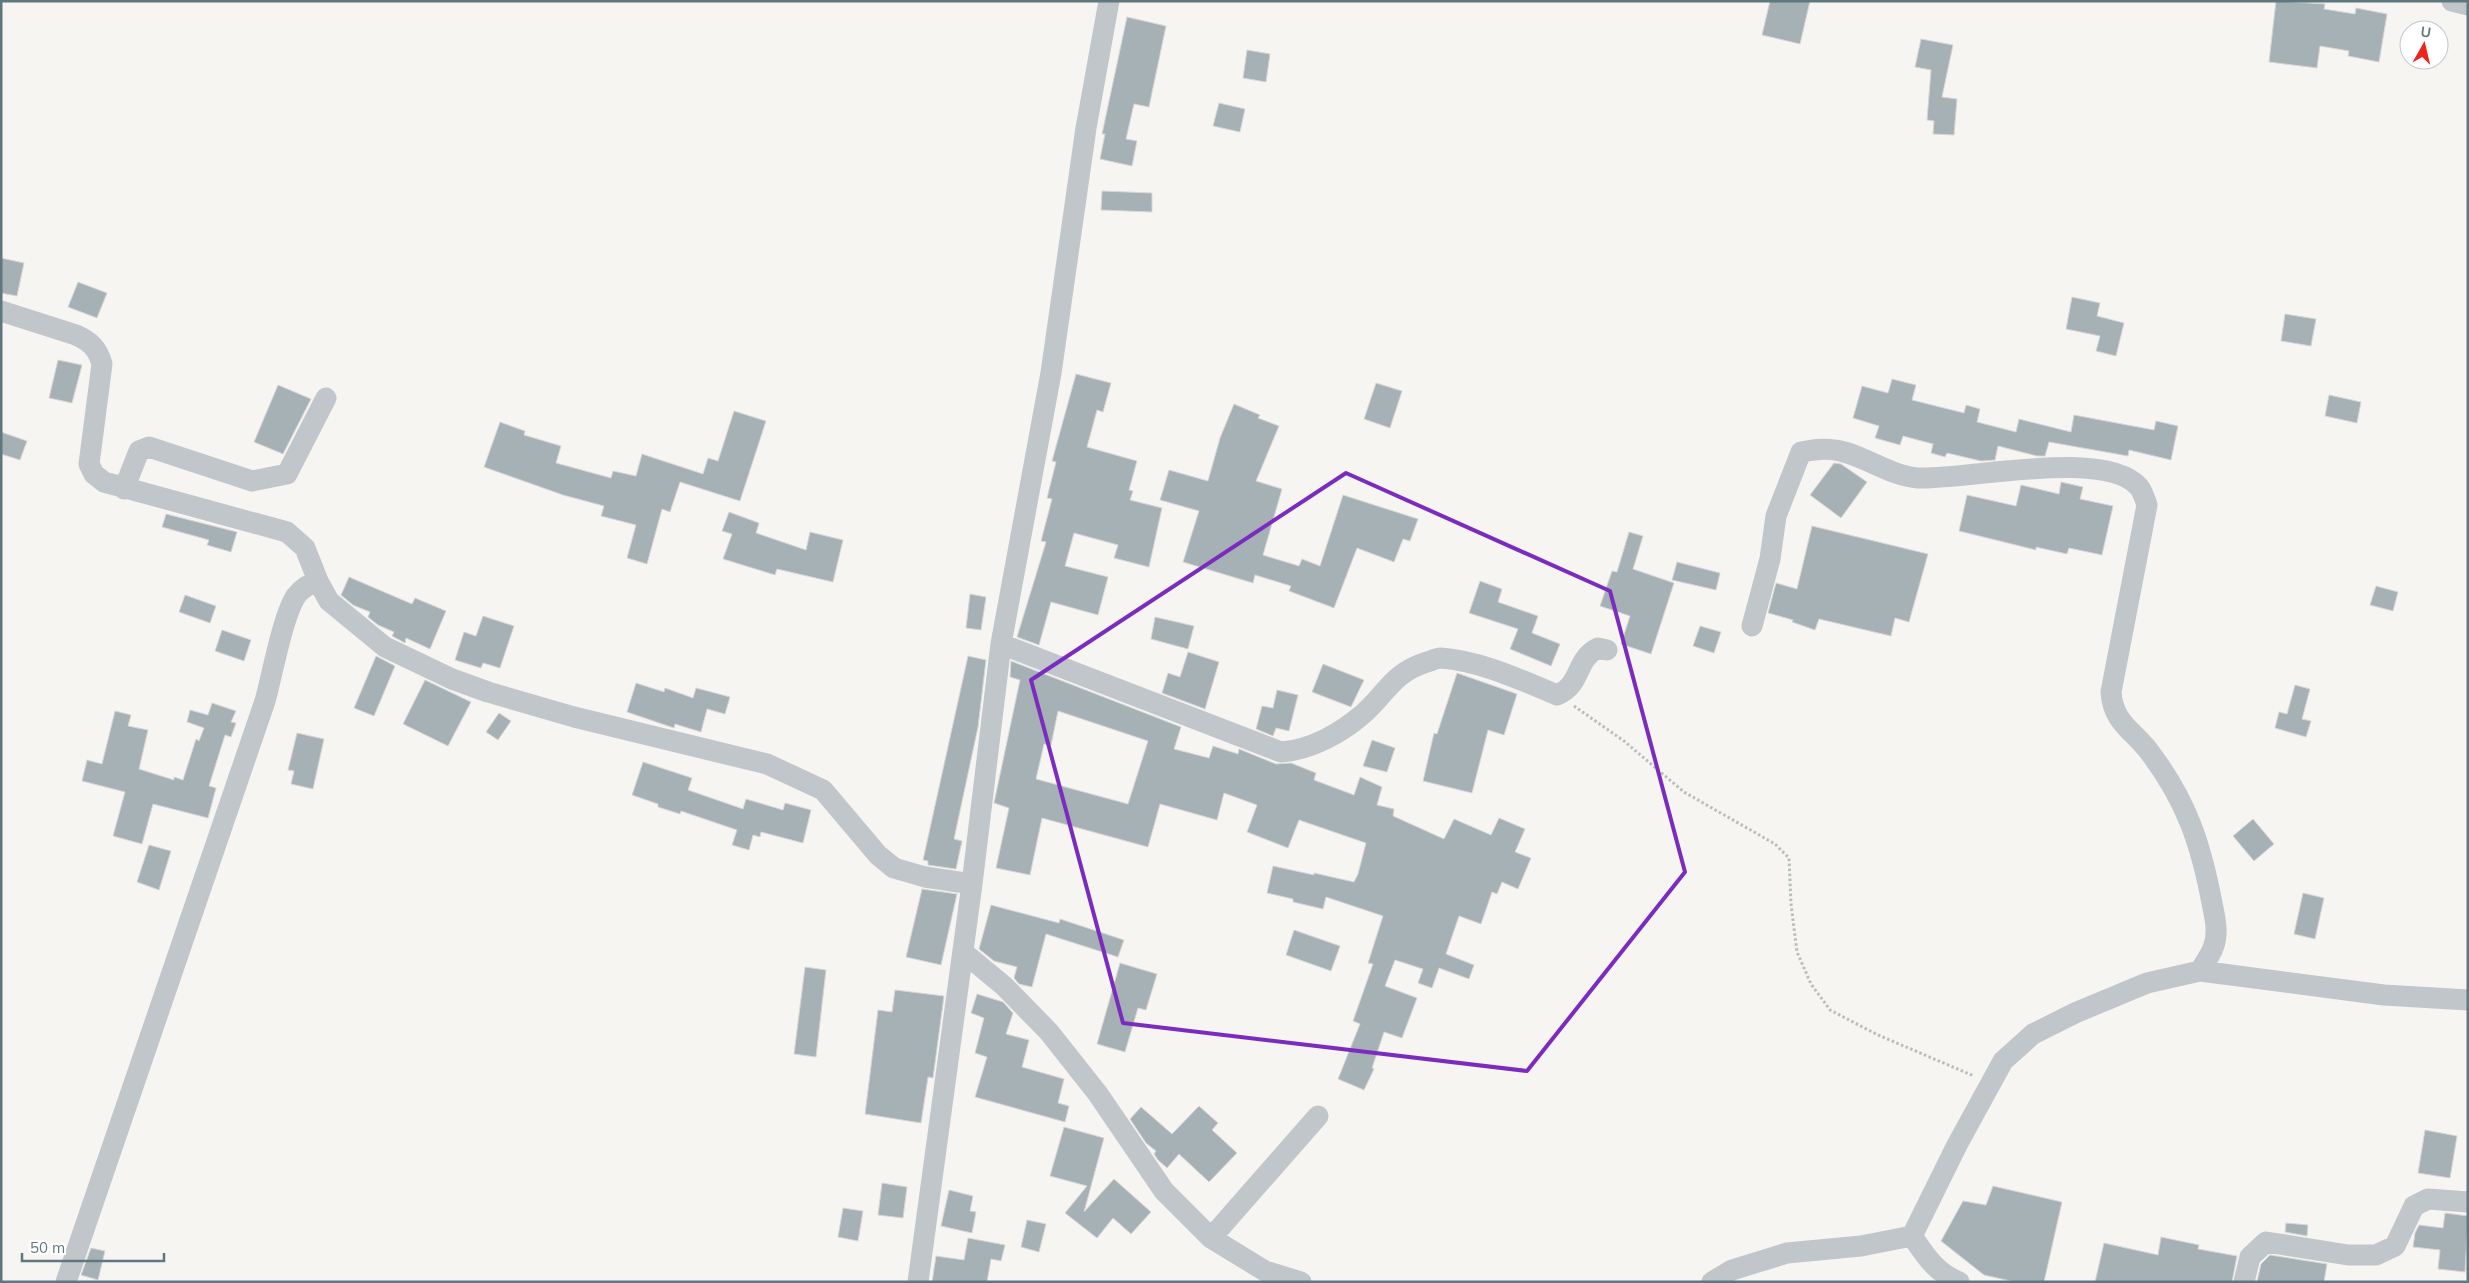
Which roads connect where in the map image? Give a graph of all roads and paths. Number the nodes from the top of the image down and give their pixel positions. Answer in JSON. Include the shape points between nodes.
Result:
{"nodes":[{"id":1,"x":1109,"y":1,"type":"edge"},
{"id":2,"x":2452,"y":1,"type":"edge"},
{"id":3,"x":2468,"y":5,"type":"edge"},
{"id":4,"x":1,"y":311,"type":"edge"},
{"id":5,"x":326,"y":398,"type":"dead end"},
{"id":6,"x":124,"y":489,"type":"junction"},
{"id":7,"x":318,"y":581,"type":"junction"},
{"id":8,"x":1752,"y":626,"type":"dead end"},
{"id":9,"x":1001,"y":644,"type":"junction"},
{"id":10,"x":1607,"y":650,"type":"dead end"},
{"id":11,"x":1557,"y":695,"type":"junction"},
{"id":12,"x":972,"y":884,"type":"junction"},
{"id":13,"x":963,"y":952,"type":"junction"},
{"id":14,"x":2200,"y":971,"type":"junction"},
{"id":15,"x":2468,"y":1000,"type":"edge"},
{"id":16,"x":1991,"y":1083,"type":"junction"},
{"id":17,"x":1318,"y":1116,"type":"dead end"},
{"id":18,"x":2468,"y":1202,"type":"edge"},
{"id":19,"x":1912,"y":1236,"type":"junction"},
{"id":20,"x":1211,"y":1238,"type":"junction"},
{"id":21,"x":66,"y":1282,"type":"edge"},
{"id":22,"x":918,"y":1282,"type":"edge"},
{"id":23,"x":1301,"y":1282,"type":"edge"},
{"id":24,"x":1712,"y":1282,"type":"edge"},
{"id":25,"x":1959,"y":1282,"type":"edge"},
{"id":26,"x":2244,"y":1282,"type":"edge"}],
"edges":[{"from":1,"to":9,"type":"street","via":[[1086,128],[1051,373]]},
{"from":2,"to":3,"type":"street"},
{"from":4,"to":6,"type":"street","via":[[76,335],[96,348],[102,364],[89,464],[94,474],[104,482]]},
{"from":5,"to":6,"type":"street","via":[[287,474],[252,481],[149,448],[139,451]]},
{"from":6,"to":7,"type":"street","via":[[287,532],[305,548]]},
{"from":7,"to":12,"type":"street","via":[[329,601],[385,647],[452,679],[574,717],[767,764],[823,790],[878,855],[894,868],[925,877]]},
{"from":7,"to":21,"type":"street","via":[[306,585],[295,597],[285,623],[265,701]]},
{"from":8,"to":14,"type":"street","via":[[1770,559],[1776,516],[1801,452],[1836,450],[1916,478],[2071,467],[2111,472],[2139,486],[2147,505],[2111,700],[2118,719],[2150,752],[2164,772],[2194,827],[2209,882],[2216,931],[2214,948]]},
{"from":9,"to":11,"type":"street","via":[[1281,752],[1317,743],[1364,713],[1396,677],[1439,658],[1478,665]]},
{"from":9,"to":12,"type":"street"},
{"from":10,"to":11,"type":"street","via":[[1598,648],[1591,651],[1583,661],[1574,684]]},
{"from":11,"to":16,"type":"path","via":[[1624,741],[1684,792],[1775,844],[1789,858],[1790,904],[1797,952],[1811,984],[1830,1010],[1878,1035]]},
{"from":12,"to":13,"type":"street"},
{"from":13,"to":20,"type":"street","via":[[1004,986],[1049,1032],[1098,1094],[1164,1191]]},
{"from":13,"to":22,"type":"street"},
{"from":14,"to":15,"type":"street","via":[[2384,995]]},
{"from":14,"to":16,"type":"street","via":[[2148,983],[2046,1026],[2018,1045],[2003,1061]]},
{"from":16,"to":19,"type":"street"},
{"from":17,"to":20,"type":"street"},
{"from":18,"to":26,"type":"street","via":[[2428,1199],[2414,1206],[2396,1246],[2376,1255],[2348,1255],[2266,1242],[2250,1257]]},
{"from":19,"to":24,"type":"street","via":[[1862,1246],[1787,1252],[1732,1270]]},
{"from":19,"to":25,"type":"street","via":[[1944,1276]]},
{"from":20,"to":23,"type":"street","via":[[1265,1270]]}]}
